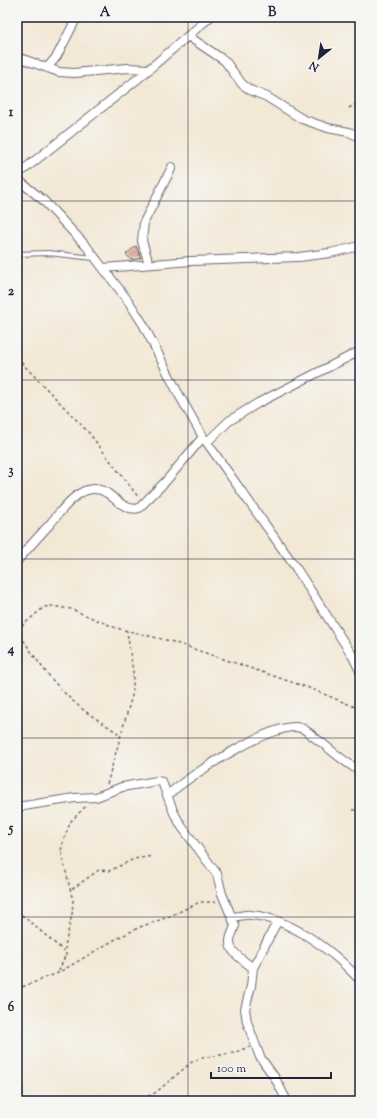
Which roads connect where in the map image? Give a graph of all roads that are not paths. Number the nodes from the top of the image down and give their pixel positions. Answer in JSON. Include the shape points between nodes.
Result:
{"nodes":[{"id":1,"x":77,"y":17,"type":"edge"},
{"id":2,"x":210,"y":17,"type":"edge"},
{"id":3,"x":188,"y":36,"type":"junction"},
{"id":4,"x":17,"y":57,"type":"edge"},
{"id":5,"x":47,"y":68,"type":"junction"},
{"id":6,"x":150,"y":69,"type":"junction"},
{"id":7,"x":360,"y":138,"type":"edge"},
{"id":8,"x":172,"y":167,"type":"dead end"},
{"id":9,"x":17,"y":174,"type":"edge"},
{"id":10,"x":17,"y":179,"type":"edge"},
{"id":11,"x":360,"y":246,"type":"edge"},
{"id":12,"x":17,"y":254,"type":"edge"},
{"id":13,"x":96,"y":258,"type":"junction"},
{"id":14,"x":149,"y":264,"type":"junction"},
{"id":15,"x":104,"y":268,"type":"junction"},
{"id":16,"x":360,"y":351,"type":"edge"},
{"id":17,"x":205,"y":439,"type":"junction"},
{"id":18,"x":17,"y":561,"type":"edge"},
{"id":19,"x":360,"y":671,"type":"edge"},
{"id":20,"x":360,"y":771,"type":"edge"},
{"id":21,"x":168,"y":795,"type":"junction"},
{"id":22,"x":17,"y":808,"type":"edge"},
{"id":23,"x":232,"y":918,"type":"junction"},
{"id":24,"x":277,"y":922,"type":"junction"},
{"id":25,"x":253,"y":968,"type":"junction"},
{"id":26,"x":360,"y":977,"type":"edge"},
{"id":27,"x":288,"y":1101,"type":"edge"}],
"edges":[{"from":1,"to":5,"type":"street","via":[[57,56]]},
{"from":2,"to":3,"type":"street"},
{"from":3,"to":6,"type":"street"},
{"from":3,"to":7,"type":"street","via":[[225,61],[250,90],[267,97],[302,119],[349,132]]},
{"from":4,"to":5,"type":"street"},
{"from":5,"to":6,"type":"street","via":[[74,73],[127,68]]},
{"from":6,"to":9,"type":"street"},
{"from":8,"to":14,"type":"street","via":[[144,222],[142,241]]},
{"from":10,"to":13,"type":"street","via":[[43,200]]},
{"from":11,"to":14,"type":"street","via":[[299,257]]},
{"from":12,"to":13,"type":"lane","via":[[48,253]]},
{"from":13,"to":15,"type":"street"},
{"from":14,"to":15,"type":"street"},
{"from":15,"to":17,"type":"street","via":[[143,324]]},
{"from":16,"to":17,"type":"street","via":[[252,407]]},
{"from":17,"to":18,"type":"street","via":[[139,508],[131,509],[97,489],[76,496]]},
{"from":17,"to":19,"type":"street","via":[[296,568]]},
{"from":20,"to":21,"type":"street","via":[[309,733],[294,726],[250,742],[224,756]]},
{"from":21,"to":22,"type":"street","via":[[162,782],[157,780],[122,787],[100,795]]},
{"from":21,"to":23,"type":"street","via":[[182,827],[217,874]]},
{"from":23,"to":24,"type":"street","via":[[250,915]]},
{"from":23,"to":25,"type":"street","via":[[235,925],[230,938],[231,947]]},
{"from":24,"to":25,"type":"street"},
{"from":24,"to":26,"type":"street","via":[[319,943]]},
{"from":25,"to":27,"type":"street","via":[[245,1009],[247,1022],[260,1057]]}]}
